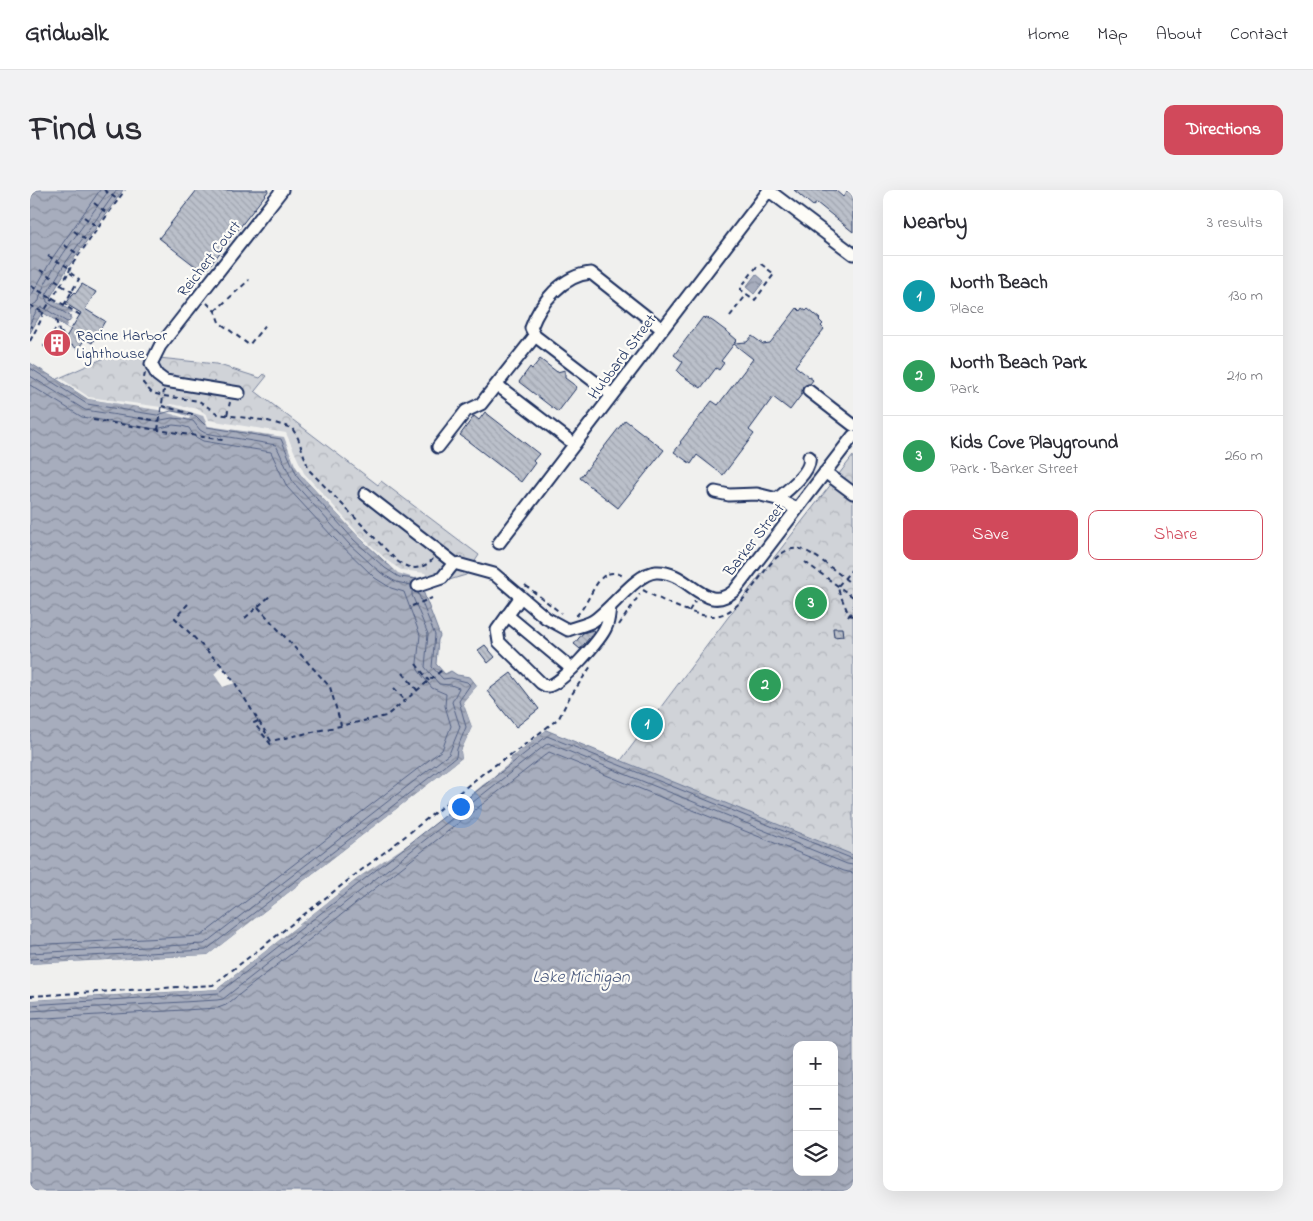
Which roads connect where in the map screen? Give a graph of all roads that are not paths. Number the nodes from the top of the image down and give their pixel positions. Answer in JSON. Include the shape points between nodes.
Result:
{"nodes":[{"id":1,"x":282,"y":190,"type":"edge"},
{"id":2,"x":769,"y":190,"type":"edge"},
{"id":3,"x":853,"y":254,"type":"edge"},
{"id":4,"x":662,"y":330,"type":"junction"},
{"id":5,"x":535,"y":336,"type":"junction"},
{"id":6,"x":497,"y":386,"type":"junction"},
{"id":7,"x":809,"y":391,"type":"dead end"},
{"id":8,"x":235,"y":393,"type":"road end"},
{"id":9,"x":612,"y":395,"type":"junction"},
{"id":10,"x":853,"y":426,"type":"edge"},
{"id":11,"x":853,"y":436,"type":"edge"},
{"id":12,"x":574,"y":444,"type":"junction"},
{"id":13,"x":438,"y":447,"type":"dead end"},
{"id":14,"x":809,"y":456,"type":"dead end"},
{"id":15,"x":825,"y":472,"type":"junction"},
{"id":16,"x":715,"y":492,"type":"dead end"},
{"id":17,"x":853,"y":493,"type":"edge"},
{"id":18,"x":365,"y":494,"type":"dead end"},
{"id":19,"x":777,"y":498,"type":"junction"},
{"id":20,"x":797,"y":509,"type":"junction"},
{"id":21,"x":499,"y":543,"type":"dead end"},
{"id":22,"x":454,"y":563,"type":"junction"},
{"id":23,"x":418,"y":586,"type":"dead end"},
{"id":24,"x":520,"y":598,"type":"junction"},
{"id":25,"x":610,"y":607,"type":"junction"},
{"id":26,"x":507,"y":615,"type":"junction"},
{"id":27,"x":572,"y":669,"type":"junction"}],
"edges":[{"from":1,"to":8,"type":"street","name":"Reichert Court","via":[[160,346],[151,364],[157,375],[166,381]]},
{"from":2,"to":3,"type":"street"},
{"from":2,"to":4,"type":"street","name":"Hubbard Street"},
{"from":4,"to":5,"type":"street","via":[[591,274],[580,274],[554,291],[536,314],[531,328]]},
{"from":4,"to":9,"type":"street","name":"Hubbard Street"},
{"from":5,"to":6,"type":"street"},
{"from":5,"to":9,"type":"street"},
{"from":6,"to":12,"type":"street"},
{"from":6,"to":13,"type":"street","via":[[480,404],[466,411]]},
{"from":7,"to":10,"type":"street"},
{"from":9,"to":12,"type":"street","name":"Hubbard Street"},
{"from":11,"to":15,"type":"street","name":"Barker Street"},
{"from":12,"to":21,"type":"street","name":"Hubbard Street"},
{"from":14,"to":19,"type":"street","via":[[809,465],[790,489]]},
{"from":15,"to":17,"type":"street"},
{"from":15,"to":20,"type":"street","name":"Barker Street"},
{"from":16,"to":19,"type":"street"},
{"from":18,"to":22,"type":"street"},
{"from":19,"to":20,"type":"street"},
{"from":20,"to":25,"type":"street","name":"Barker Street","via":[[727,597],[711,599],[681,578],[666,572],[654,572]]},
{"from":22,"to":23,"type":"street","via":[[442,578]]},
{"from":22,"to":24,"type":"street","via":[[494,574]]},
{"from":24,"to":25,"type":"street","via":[[568,630],[593,621]]},
{"from":24,"to":26,"type":"street"},
{"from":25,"to":27,"type":"street","via":[[607,626]]},
{"from":26,"to":27,"type":"street"},
{"from":26,"to":27,"type":"street","via":[[497,630],[499,642],[541,683],[549,686]]}]}
